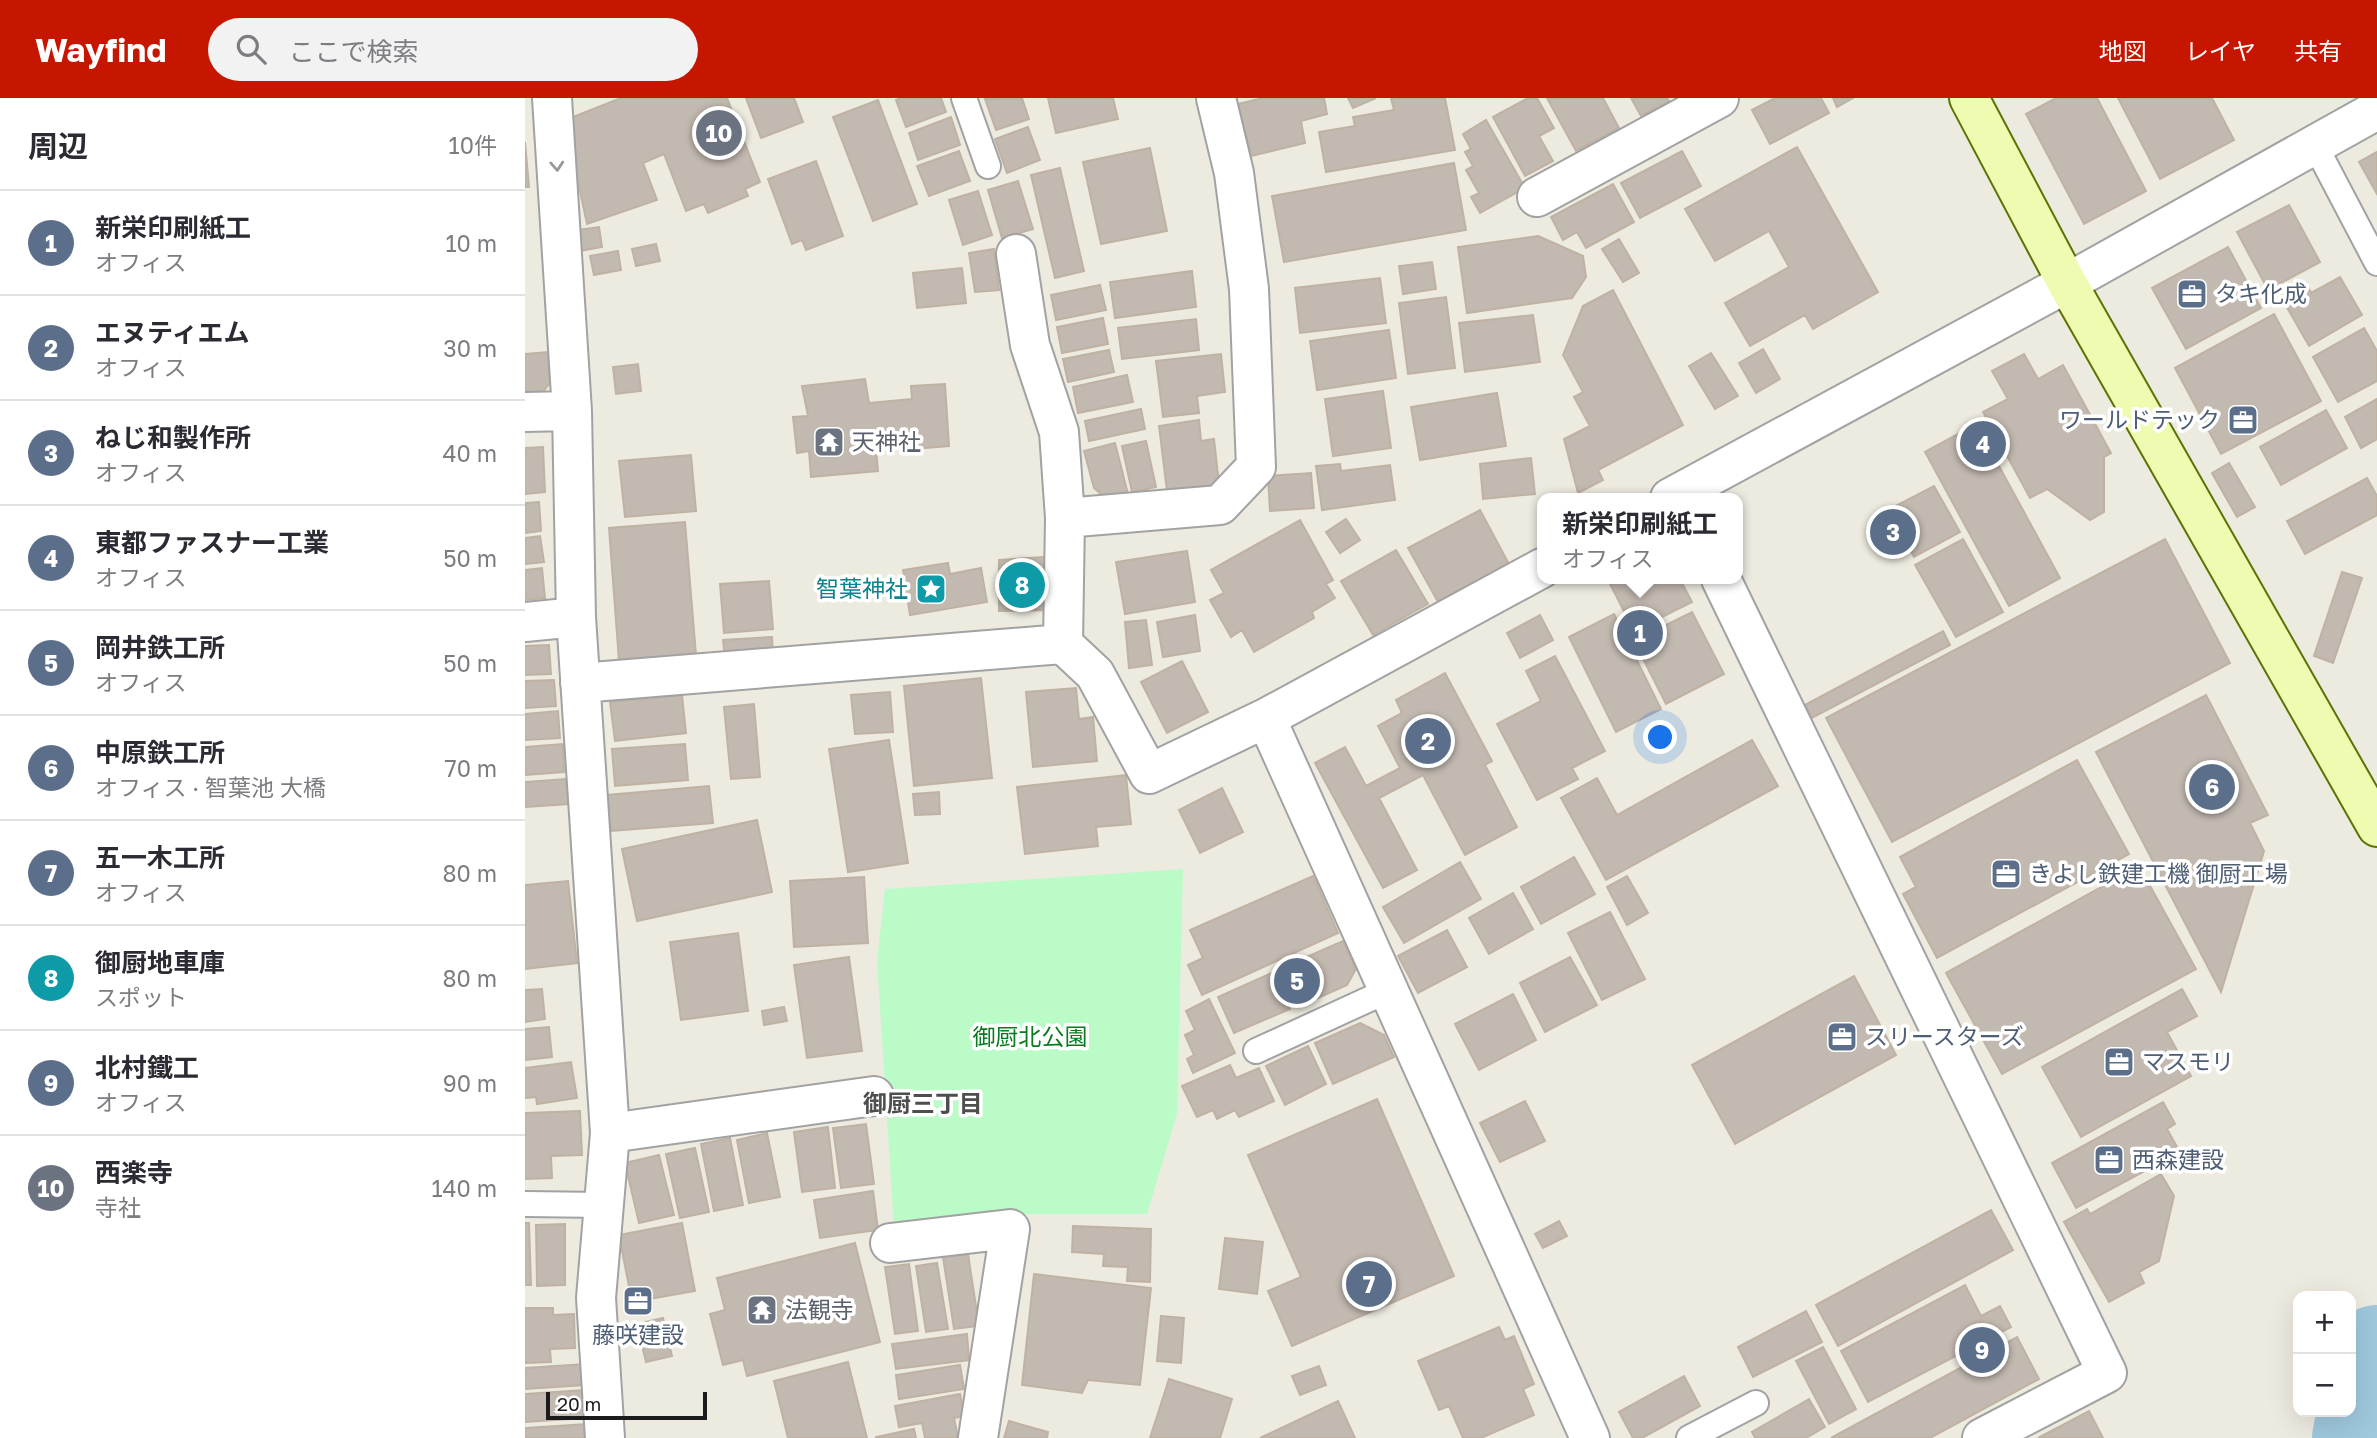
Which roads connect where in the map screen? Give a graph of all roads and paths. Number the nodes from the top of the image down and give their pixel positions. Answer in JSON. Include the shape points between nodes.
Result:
{"nodes":[{"id":1,"x":964,"y":98,"type":"edge"},
{"id":2,"x":1216,"y":98,"type":"edge"},
{"id":3,"x":1719,"y":98,"type":"edge"},
{"id":4,"x":1969,"y":98,"type":"edge"},
{"id":5,"x":559,"y":101,"type":"edge"},
{"id":6,"x":2377,"y":110,"type":"edge"},
{"id":7,"x":2315,"y":145,"type":"junction"},
{"id":8,"x":988,"y":166,"type":"dead end"},
{"id":9,"x":1537,"y":197,"type":"dead end"},
{"id":10,"x":1016,"y":254,"type":"dead end"},
{"id":11,"x":2377,"y":263,"type":"edge"},
{"id":12,"x":2067,"y":283,"type":"junction"},
{"id":13,"x":572,"y":411,"type":"junction"},
{"id":14,"x":525,"y":412,"type":"edge"},
{"id":15,"x":1684,"y":493,"type":"edge"},
{"id":16,"x":1065,"y":519,"type":"junction"},
{"id":17,"x":1537,"y":571,"type":"edge"},
{"id":18,"x":1723,"y":584,"type":"edge"},
{"id":19,"x":576,"y":617,"type":"junction"},
{"id":20,"x":525,"y":622,"type":"edge"},
{"id":21,"x":1063,"y":644,"type":"junction"},
{"id":22,"x":580,"y":682,"type":"junction"},
{"id":23,"x":1266,"y":718,"type":"junction"},
{"id":24,"x":2377,"y":827,"type":"edge"},
{"id":25,"x":1389,"y":990,"type":"junction"},
{"id":26,"x":1256,"y":1051,"type":"dead end"},
{"id":27,"x":874,"y":1096,"type":"dead end"},
{"id":28,"x":610,"y":1133,"type":"junction"},
{"id":29,"x":525,"y":1205,"type":"edge"},
{"id":30,"x":604,"y":1205,"type":"junction"},
{"id":31,"x":890,"y":1243,"type":"dead end"},
{"id":32,"x":1756,"y":1403,"type":"dead end"},
{"id":33,"x":605,"y":1438,"type":"edge"},
{"id":34,"x":978,"y":1438,"type":"edge"},
{"id":35,"x":1590,"y":1438,"type":"edge"},
{"id":36,"x":1689,"y":1438,"type":"edge"},
{"id":37,"x":1982,"y":1438,"type":"edge"}],
"edges":[{"from":1,"to":8,"type":"lane"},
{"from":2,"to":16,"type":"street","via":[[1234,173],[1249,289],[1256,467],[1220,505]]},
{"from":3,"to":9,"type":"street"},
{"from":4,"to":12,"type":"street"},
{"from":5,"to":13,"type":"street","one_way":true},
{"from":6,"to":7,"type":"street"},
{"from":7,"to":11,"type":"lane"},
{"from":7,"to":12,"type":"street"},
{"from":10,"to":16,"type":"street","via":[[1030,345],[1059,432]]},
{"from":12,"to":15,"type":"street"},
{"from":12,"to":24,"type":"street"},
{"from":13,"to":14,"type":"street"},
{"from":13,"to":19,"type":"street"},
{"from":16,"to":21,"type":"street"},
{"from":17,"to":23,"type":"street"},
{"from":18,"to":37,"type":"street","via":[[2107,1373]]},
{"from":19,"to":20,"type":"street"},
{"from":19,"to":22,"type":"street"},
{"from":21,"to":22,"type":"street"},
{"from":21,"to":23,"type":"street","via":[[1095,674],[1149,774]]},
{"from":22,"to":28,"type":"street"},
{"from":23,"to":25,"type":"street"},
{"from":25,"to":26,"type":"lane"},
{"from":25,"to":35,"type":"street"},
{"from":27,"to":28,"type":"street"},
{"from":28,"to":30,"type":"street"},
{"from":29,"to":30,"type":"lane"},
{"from":30,"to":33,"type":"street","via":[[596,1298]]},
{"from":31,"to":34,"type":"street","via":[[1010,1229]]},
{"from":32,"to":36,"type":"lane"}]}
